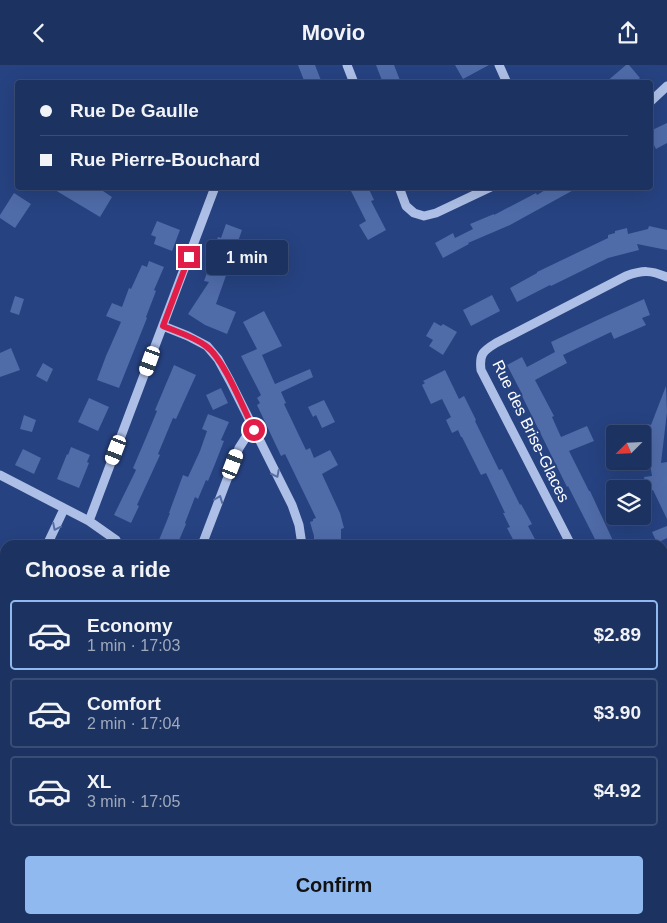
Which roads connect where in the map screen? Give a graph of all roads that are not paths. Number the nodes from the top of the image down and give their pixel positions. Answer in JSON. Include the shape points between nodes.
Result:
{"nodes":[{"id":1,"x":347,"y":65,"type":"edge"},
{"id":2,"x":500,"y":65,"type":"edge"},
{"id":3,"x":353,"y":80,"type":"edge"},
{"id":4,"x":506,"y":80,"type":"edge"},
{"id":5,"x":667,"y":86,"type":"edge"},
{"id":6,"x":653,"y":99,"type":"edge"},
{"id":7,"x":214,"y":190,"type":"edge"},
{"id":8,"x":400,"y":190,"type":"edge"},
{"id":9,"x":485,"y":190,"type":"edge"},
{"id":10,"x":667,"y":277,"type":"edge"},
{"id":11,"x":163,"y":326,"type":"junction"},
{"id":12,"x":254,"y":430,"type":"junction"},
{"id":13,"x":0,"y":475,"type":"edge"},
{"id":14,"x":64,"y":509,"type":"junction"},
{"id":15,"x":89,"y":521,"type":"junction"},
{"id":16,"x":49,"y":540,"type":"edge"},
{"id":17,"x":116,"y":540,"type":"edge"},
{"id":18,"x":204,"y":540,"type":"edge"},
{"id":19,"x":301,"y":540,"type":"edge"},
{"id":20,"x":568,"y":540,"type":"edge"}],
"edges":[{"from":1,"to":3,"type":"street"},
{"from":2,"to":4,"type":"street"},
{"from":5,"to":6,"type":"street"},
{"from":7,"to":11,"type":"street"},
{"from":8,"to":9,"type":"street","via":[[406,206],[424,216]]},
{"from":10,"to":20,"type":"street","name":"Rue des Brise-Glaces","via":[[649,271],[626,276],[496,343],[485,350],[480,359],[481,370]]},
{"from":11,"to":12,"type":"street","via":[[207,346],[218,359]]},
{"from":11,"to":15,"type":"street"},
{"from":18,"to":12,"type":"street","one_way":true,"via":[[239,448]]},
{"from":12,"to":19,"type":"street","one_way":true,"via":[[292,505]]},
{"from":13,"to":14,"type":"street"},
{"from":14,"to":15,"type":"street"},
{"from":14,"to":16,"type":"street","one_way":true},
{"from":15,"to":17,"type":"street"}]}
